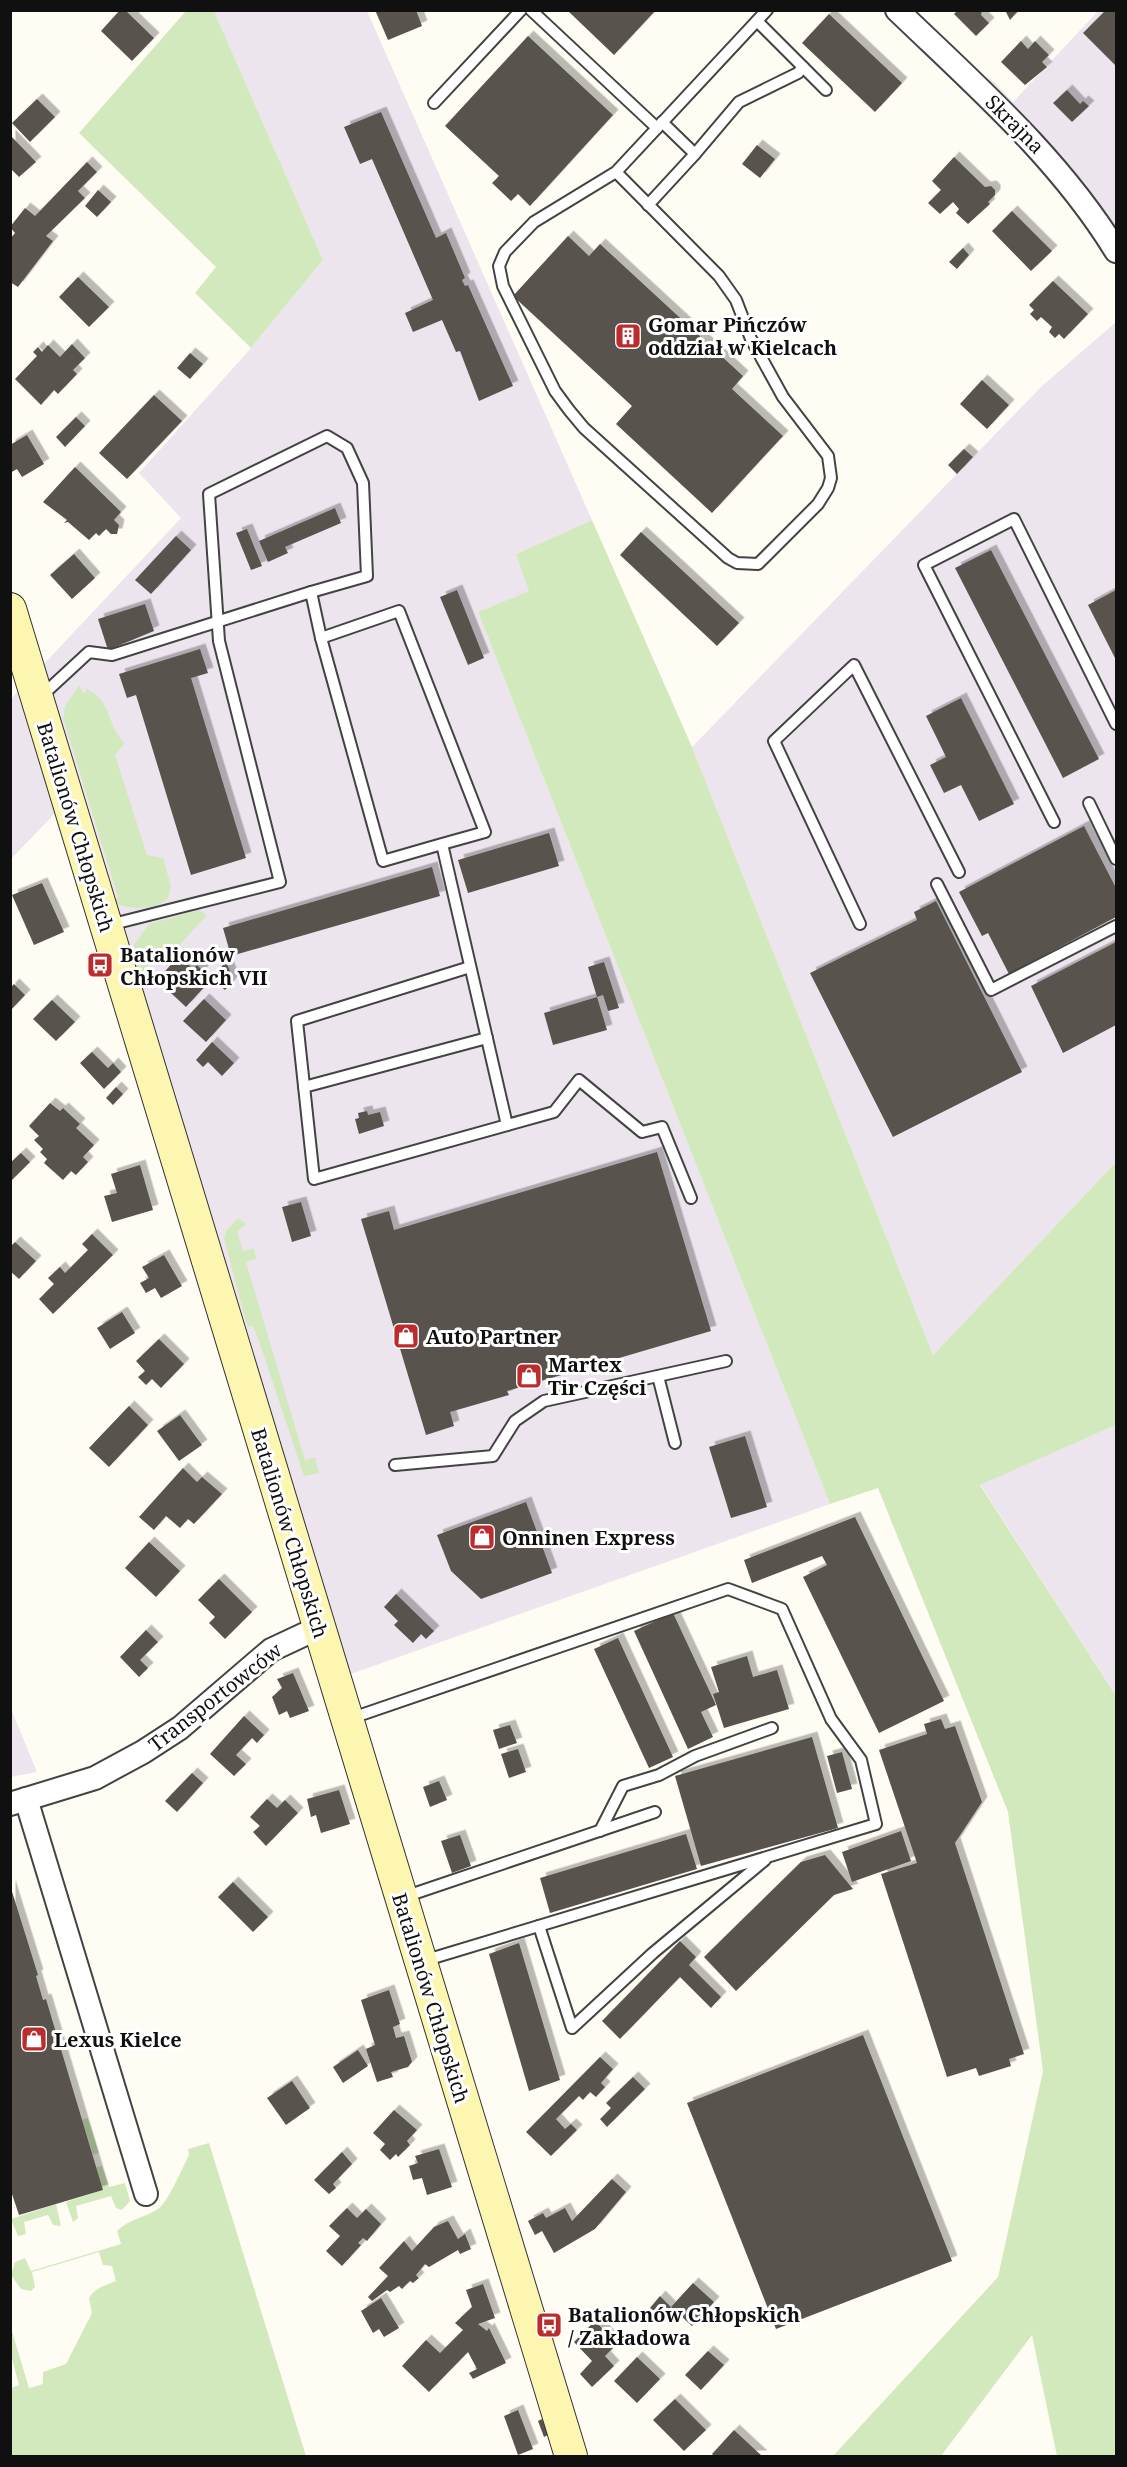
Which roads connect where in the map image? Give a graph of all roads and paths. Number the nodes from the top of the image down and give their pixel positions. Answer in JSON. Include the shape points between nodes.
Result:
{"nodes":[{"id":1,"x":521,"y":10,"type":"edge"},
{"id":2,"x":531,"y":10,"type":"edge"},
{"id":3,"x":767,"y":10,"type":"edge"},
{"id":4,"x":897,"y":10,"type":"edge"},
{"id":5,"x":756,"y":21,"type":"junction"},
{"id":6,"x":803,"y":67,"type":"junction"},
{"id":7,"x":826,"y":90,"type":"dead end"},
{"id":8,"x":434,"y":103,"type":"dead end"},
{"id":9,"x":660,"y":125,"type":"junction"},
{"id":10,"x":695,"y":154,"type":"junction"},
{"id":11,"x":616,"y":172,"type":"junction"},
{"id":12,"x":648,"y":205,"type":"junction"},
{"id":13,"x":1116,"y":251,"type":"edge"},
{"id":14,"x":311,"y":592,"type":"junction"},
{"id":15,"x":10,"y":609,"type":"edge"},
{"id":16,"x":216,"y":622,"type":"junction"},
{"id":17,"x":321,"y":638,"type":"junction"},
{"id":18,"x":36,"y":695,"type":"junction"},
{"id":19,"x":1116,"y":724,"type":"edge"},
{"id":20,"x":1089,"y":803,"type":"dead end"},
{"id":21,"x":1054,"y":822,"type":"dead end"},
{"id":22,"x":442,"y":844,"type":"junction"},
{"id":23,"x":1116,"y":859,"type":"edge"},
{"id":24,"x":959,"y":872,"type":"dead end"},
{"id":25,"x":937,"y":884,"type":"dead end"},
{"id":26,"x":860,"y":924,"type":"dead end"},
{"id":27,"x":106,"y":926,"type":"junction"},
{"id":28,"x":1116,"y":926,"type":"edge"},
{"id":29,"x":470,"y":967,"type":"junction"},
{"id":30,"x":487,"y":1038,"type":"junction"},
{"id":31,"x":304,"y":1088,"type":"junction"},
{"id":32,"x":507,"y":1125,"type":"junction"},
{"id":33,"x":691,"y":1198,"type":"dead end"},
{"id":34,"x":726,"y":1361,"type":"dead end"},
{"id":35,"x":658,"y":1376,"type":"junction"},
{"id":36,"x":675,"y":1443,"type":"dead end"},
{"id":37,"x":395,"y":1465,"type":"dead end"},
{"id":38,"x":318,"y":1629,"type":"junction"},
{"id":39,"x":346,"y":1720,"type":"junction"},
{"id":40,"x":772,"y":1728,"type":"dead end"},
{"id":41,"x":18,"y":1802,"type":"edge"},
{"id":42,"x":655,"y":1812,"type":"dead end"},
{"id":43,"x":600,"y":1830,"type":"junction"},
{"id":44,"x":768,"y":1857,"type":"junction"},
{"id":45,"x":400,"y":1898,"type":"junction"},
{"id":46,"x":539,"y":1926,"type":"junction"},
{"id":47,"x":420,"y":1962,"type":"junction"},
{"id":48,"x":147,"y":2194,"type":"dead end"},
{"id":49,"x":571,"y":2457,"type":"edge"}],
"edges":[{"from":1,"to":8,"type":"lane"},
{"from":2,"to":9,"type":"lane"},
{"from":3,"to":5,"type":"lane"},
{"from":4,"to":13,"type":"street","name":"Skrajna","via":[[1045,154]]},
{"from":5,"to":6,"type":"lane"},
{"from":5,"to":9,"type":"lane"},
{"from":6,"to":7,"type":"lane"},
{"from":6,"to":10,"type":"lane","via":[[740,102]]},
{"from":9,"to":10,"type":"lane"},
{"from":9,"to":11,"type":"lane"},
{"from":10,"to":12,"type":"lane"},
{"from":11,"to":12,"type":"lane"},
{"from":11,"to":12,"type":"lane","via":[[521,233],[501,259],[499,275],[555,391],[584,428],[728,558],[737,563],[758,564],[818,504],[831,478],[828,456],[783,397],[725,284]]},
{"from":14,"to":16,"type":"lane"},
{"from":14,"to":16,"type":"lane","via":[[367,576],[363,483],[347,448],[327,436],[208,494]]},
{"from":14,"to":17,"type":"lane"},
{"from":15,"to":18,"type":"street","name":"Batalionów Chłopskich"},
{"from":16,"to":18,"type":"lane","via":[[112,655],[89,652]]},
{"from":16,"to":27,"type":"lane","via":[[280,882]]},
{"from":17,"to":22,"type":"lane","via":[[382,861]]},
{"from":17,"to":22,"type":"lane","via":[[399,611],[485,832]]},
{"from":18,"to":27,"type":"street","name":"Batalionów Chłopskich"},
{"from":19,"to":21,"type":"lane","via":[[1014,519],[924,565]]},
{"from":20,"to":23,"type":"lane"},
{"from":22,"to":29,"type":"lane"},
{"from":24,"to":26,"type":"lane","via":[[854,665],[774,741]]},
{"from":25,"to":28,"type":"lane","via":[[991,990]]},
{"from":27,"to":38,"type":"street","name":"Batalionów Chłopskich"},
{"from":29,"to":30,"type":"lane"},
{"from":29,"to":31,"type":"lane","via":[[297,1021]]},
{"from":30,"to":31,"type":"lane"},
{"from":30,"to":32,"type":"lane"},
{"from":31,"to":32,"type":"lane","via":[[314,1179]]},
{"from":32,"to":33,"type":"lane","via":[[554,1112],[579,1080],[642,1132],[662,1127]]},
{"from":34,"to":35,"type":"lane"},
{"from":35,"to":36,"type":"lane"},
{"from":35,"to":37,"type":"lane","via":[[544,1401],[515,1421],[493,1456]]},
{"from":38,"to":39,"type":"street","name":"Batalionów Chłopskich"},
{"from":38,"to":41,"type":"street","name":"Transportowców","via":[[271,1650],[180,1728],[143,1752],[95,1778]]},
{"from":39,"to":44,"type":"lane","via":[[728,1589],[782,1609],[831,1719],[861,1760],[876,1824]]},
{"from":39,"to":45,"type":"street","name":"Batalionów Chłopskich"},
{"from":40,"to":43,"type":"lane","via":[[623,1786]]},
{"from":41,"to":48,"type":"street"},
{"from":42,"to":43,"type":"lane"},
{"from":43,"to":45,"type":"lane"},
{"from":44,"to":46,"type":"lane"},
{"from":44,"to":46,"type":"lane","via":[[653,1953],[572,2028]]},
{"from":45,"to":47,"type":"street","name":"Batalionów Chłopskich"},
{"from":46,"to":47,"type":"lane"},
{"from":47,"to":49,"type":"street","name":"Batalionów Chłopskich"}]}
